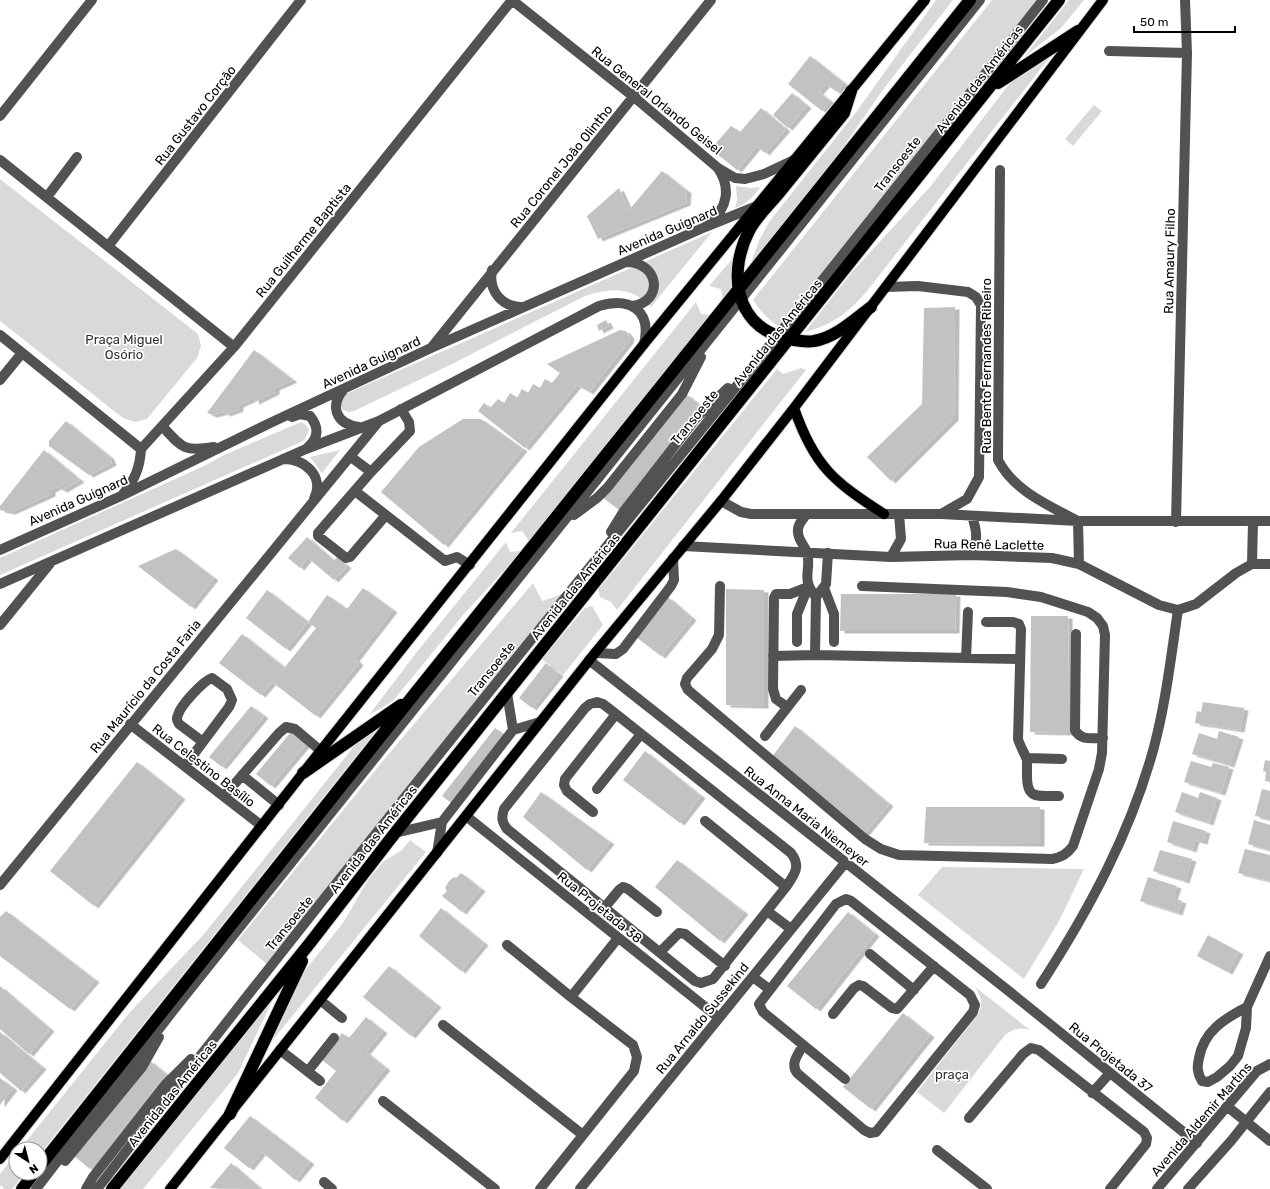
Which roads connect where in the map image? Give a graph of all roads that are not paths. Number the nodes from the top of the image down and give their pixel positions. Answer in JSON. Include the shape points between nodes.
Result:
{"nodes":[{"id":1,"x":92,"y":0,"type":"edge"},
{"id":2,"x":301,"y":0,"type":"edge"},
{"id":3,"x":512,"y":0,"type":"edge"},
{"id":4,"x":711,"y":0,"type":"edge"},
{"id":5,"x":925,"y":0,"type":"edge"},
{"id":6,"x":960,"y":0,"type":"edge"},
{"id":7,"x":970,"y":0,"type":"edge"},
{"id":8,"x":980,"y":0,"type":"edge"},
{"id":9,"x":1043,"y":0,"type":"edge"},
{"id":10,"x":1059,"y":0,"type":"edge"},
{"id":11,"x":1103,"y":0,"type":"edge"},
{"id":12,"x":1186,"y":0,"type":"edge"},
{"id":13,"x":1078,"y":31,"type":"junction"},
{"id":14,"x":934,"y":46,"type":"junction"},
{"id":15,"x":1109,"y":51,"type":"dead end"},
{"id":16,"x":1187,"y":53,"type":"junction"},
{"id":17,"x":990,"y":88,"type":"junction"},
{"id":18,"x":851,"y":91,"type":"junction"},
{"id":19,"x":634,"y":97,"type":"junction"},
{"id":20,"x":0,"y":116,"type":"edge"},
{"id":21,"x":77,"y":157,"type":"dead end"},
{"id":22,"x":796,"y":159,"type":"junction"},
{"id":23,"x":0,"y":160,"type":"edge"},
{"id":24,"x":718,"y":168,"type":"junction"},
{"id":25,"x":1000,"y":170,"type":"dead end"},
{"id":26,"x":47,"y":197,"type":"junction"},
{"id":27,"x":757,"y":206,"type":"junction"},
{"id":28,"x":705,"y":227,"type":"junction"},
{"id":29,"x":109,"y":245,"type":"junction"},
{"id":30,"x":626,"y":262,"type":"junction"},
{"id":31,"x":492,"y":270,"type":"junction"},
{"id":32,"x":886,"y":287,"type":"junction"},
{"id":33,"x":739,"y":295,"type":"junction"},
{"id":34,"x":632,"y":306,"type":"junction"},
{"id":35,"x":525,"y":307,"type":"junction"},
{"id":36,"x":871,"y":307,"type":"junction"},
{"id":37,"x":0,"y":335,"type":"edge"},
{"id":38,"x":778,"y":336,"type":"junction"},
{"id":39,"x":790,"y":339,"type":"junction"},
{"id":40,"x":644,"y":344,"type":"junction"},
{"id":41,"x":234,"y":347,"type":"junction"},
{"id":42,"x":431,"y":348,"type":"junction"},
{"id":43,"x":22,"y":353,"type":"junction"},
{"id":44,"x":0,"y":380,"type":"edge"},
{"id":45,"x":345,"y":388,"type":"junction"},
{"id":46,"x":794,"y":408,"type":"junction"},
{"id":47,"x":401,"y":409,"type":"junction"},
{"id":48,"x":379,"y":421,"type":"junction"},
{"id":49,"x":270,"y":423,"type":"junction"},
{"id":50,"x":163,"y":427,"type":"junction"},
{"id":51,"x":359,"y":427,"type":"junction"},
{"id":52,"x":225,"y":444,"type":"junction"},
{"id":53,"x":142,"y":449,"type":"junction"},
{"id":54,"x":306,"y":449,"type":"junction"},
{"id":55,"x":350,"y":457,"type":"junction"},
{"id":56,"x":281,"y":460,"type":"junction"},
{"id":57,"x":371,"y":472,"type":"junction"},
{"id":58,"x":356,"y":491,"type":"junction"},
{"id":59,"x":121,"y":496,"type":"junction"},
{"id":60,"x":721,"y":501,"type":"junction"},
{"id":61,"x":311,"y":504,"type":"junction"},
{"id":62,"x":884,"y":514,"type":"junction"},
{"id":63,"x":899,"y":514,"type":"junction"},
{"id":64,"x":941,"y":514,"type":"junction"},
{"id":65,"x":386,"y":515,"type":"junction"},
{"id":66,"x":806,"y":515,"type":"junction"},
{"id":67,"x":972,"y":516,"type":"junction"},
{"id":68,"x":1078,"y":521,"type":"junction"},
{"id":69,"x":1270,"y":521,"type":"edge"},
{"id":70,"x":1176,"y":522,"type":"junction"},
{"id":71,"x":1253,"y":522,"type":"junction"},
{"id":72,"x":683,"y":546,"type":"junction"},
{"id":73,"x":0,"y":550,"type":"edge"},
{"id":74,"x":807,"y":552,"type":"junction"},
{"id":75,"x":828,"y":553,"type":"junction"},
{"id":76,"x":972,"y":555,"type":"junction"},
{"id":77,"x":891,"y":557,"type":"junction"},
{"id":78,"x":54,"y":558,"type":"junction"},
{"id":79,"x":673,"y":558,"type":"junction"},
{"id":80,"x":1079,"y":564,"type":"junction"},
{"id":81,"x":1252,"y":564,"type":"junction"},
{"id":82,"x":1270,"y":564,"type":"edge"},
{"id":83,"x":470,"y":565,"type":"junction"},
{"id":84,"x":0,"y":584,"type":"edge"},
{"id":85,"x":720,"y":586,"type":"dead end"},
{"id":86,"x":862,"y":586,"type":"dead end"},
{"id":87,"x":808,"y":587,"type":"junction"},
{"id":88,"x":824,"y":588,"type":"junction"},
{"id":89,"x":816,"y":597,"type":"junction"},
{"id":90,"x":1178,"y":610,"type":"junction"},
{"id":91,"x":968,"y":612,"type":"dead end"},
{"id":92,"x":986,"y":622,"type":"dead end"},
{"id":93,"x":0,"y":625,"type":"edge"},
{"id":94,"x":1076,"y":634,"type":"dead end"},
{"id":95,"x":797,"y":642,"type":"dead end"},
{"id":96,"x":834,"y":642,"type":"dead end"},
{"id":97,"x":815,"y":655,"type":"junction"},
{"id":98,"x":592,"y":656,"type":"junction"},
{"id":99,"x":773,"y":656,"type":"junction"},
{"id":100,"x":966,"y":658,"type":"junction"},
{"id":101,"x":1020,"y":659,"type":"junction"},
{"id":102,"x":801,"y":690,"type":"dead end"},
{"id":103,"x":507,"y":693,"type":"junction"},
{"id":104,"x":412,"y":697,"type":"junction"},
{"id":105,"x":787,"y":707,"type":"junction"},
{"id":106,"x":616,"y":714,"type":"junction"},
{"id":107,"x":540,"y":722,"type":"junction"},
{"id":108,"x":130,"y":724,"type":"junction"},
{"id":109,"x":513,"y":730,"type":"junction"},
{"id":110,"x":642,"y":734,"type":"junction"},
{"id":111,"x":765,"y":736,"type":"dead end"},
{"id":112,"x":1102,"y":738,"type":"junction"},
{"id":113,"x":203,"y":742,"type":"junction"},
{"id":114,"x":321,"y":752,"type":"junction"},
{"id":115,"x":1026,"y":758,"type":"junction"},
{"id":116,"x":1062,"y":759,"type":"dead end"},
{"id":117,"x":185,"y":766,"type":"junction"},
{"id":118,"x":303,"y":774,"type":"junction"},
{"id":119,"x":242,"y":775,"type":"junction"},
{"id":120,"x":597,"y":789,"type":"dead end"},
{"id":121,"x":224,"y":796,"type":"junction"},
{"id":122,"x":1059,"y":796,"type":"dead end"},
{"id":123,"x":279,"y":805,"type":"junction"},
{"id":124,"x":593,"y":812,"type":"dead end"},
{"id":125,"x":466,"y":816,"type":"junction"},
{"id":126,"x":705,"y":821,"type":"dead end"},
{"id":127,"x":442,"y":822,"type":"junction"},
{"id":128,"x":262,"y":826,"type":"junction"},
{"id":129,"x":395,"y":833,"type":"junction"},
{"id":130,"x":437,"y":852,"type":"junction"},
{"id":131,"x":845,"y":863,"type":"junction"},
{"id":132,"x":0,"y":885,"type":"edge"},
{"id":133,"x":786,"y":887,"type":"junction"},
{"id":134,"x":605,"y":907,"type":"junction"},
{"id":135,"x":767,"y":911,"type":"junction"},
{"id":136,"x":657,"y":912,"type":"dead end"},
{"id":137,"x":790,"y":928,"type":"junction"},
{"id":138,"x":618,"y":938,"type":"junction"},
{"id":139,"x":310,"y":943,"type":"junction"},
{"id":140,"x":507,"y":945,"type":"dead end"},
{"id":141,"x":661,"y":952,"type":"junction"},
{"id":142,"x":870,"y":954,"type":"dead end"},
{"id":143,"x":1270,"y":956,"type":"edge"},
{"id":144,"x":724,"y":966,"type":"junction"},
{"id":145,"x":934,"y":966,"type":"junction"},
{"id":146,"x":753,"y":977,"type":"junction"},
{"id":147,"x":1041,"y":984,"type":"dead end"},
{"id":148,"x":769,"y":989,"type":"junction"},
{"id":149,"x":914,"y":990,"type":"junction"},
{"id":150,"x":1010,"y":992,"type":"joint"},
{"id":151,"x":571,"y":997,"type":"junction"},
{"id":152,"x":320,"y":1000,"type":"junction"},
{"id":153,"x":1247,"y":1007,"type":"junction"},
{"id":154,"x":833,"y":1014,"type":"dead end"},
{"id":155,"x":342,"y":1018,"type":"dead end"},
{"id":156,"x":719,"y":1018,"type":"junction"},
{"id":157,"x":443,"y":1025,"type":"dead end"},
{"id":158,"x":215,"y":1036,"type":"junction"},
{"id":159,"x":334,"y":1038,"type":"dead end"},
{"id":160,"x":804,"y":1045,"type":"junction"},
{"id":161,"x":280,"y":1050,"type":"junction"},
{"id":162,"x":1267,"y":1065,"type":"edge"},
{"id":163,"x":308,"y":1071,"type":"junction"},
{"id":164,"x":1110,"y":1073,"type":"junction"},
{"id":165,"x":846,"y":1080,"type":"dead end"},
{"id":166,"x":320,"y":1081,"type":"dead end"},
{"id":167,"x":1270,"y":1092,"type":"edge"},
{"id":168,"x":1092,"y":1093,"type":"junction"},
{"id":169,"x":383,"y":1101,"type":"dead end"},
{"id":170,"x":1228,"y":1106,"type":"junction"},
{"id":171,"x":230,"y":1114,"type":"junction"},
{"id":172,"x":969,"y":1118,"type":"dead end"},
{"id":173,"x":1246,"y":1122,"type":"junction"},
{"id":174,"x":583,"y":1135,"type":"junction"},
{"id":175,"x":1270,"y":1141,"type":"edge"},
{"id":176,"x":1197,"y":1143,"type":"junction"},
{"id":177,"x":937,"y":1150,"type":"dead end"},
{"id":178,"x":48,"y":1156,"type":"edge"},
{"id":179,"x":0,"y":1160,"type":"edge"},
{"id":180,"x":324,"y":1182,"type":"dead end"},
{"id":181,"x":37,"y":1189,"type":"edge"},
{"id":182,"x":86,"y":1189,"type":"edge"},
{"id":183,"x":97,"y":1189,"type":"edge"},
{"id":184,"x":112,"y":1189,"type":"edge"},
{"id":185,"x":170,"y":1189,"type":"edge"},
{"id":186,"x":332,"y":1189,"type":"edge"},
{"id":187,"x":495,"y":1189,"type":"edge"},
{"id":188,"x":540,"y":1189,"type":"edge"},
{"id":189,"x":580,"y":1189,"type":"edge"},
{"id":190,"x":987,"y":1189,"type":"edge"},
{"id":191,"x":1110,"y":1189,"type":"edge"},
{"id":192,"x":1157,"y":1189,"type":"edge"},
{"id":193,"x":1188,"y":1189,"type":"edge"}],
"edges":[{"from":1,"to":20,"type":"street"},
{"from":2,"to":29,"type":"street","name":"Rua Gustavo Corção"},
{"from":3,"to":19,"type":"street","name":"Rua General Orlando Geisel"},
{"from":3,"to":41,"type":"street","name":"Rua Guilherme Baptista"},
{"from":4,"to":19,"type":"street","name":"Rua Coronel João Olintho"},
{"from":5,"to":18,"type":"main road"},
{"from":6,"to":14,"type":"highway","via":[[936,32]]},
{"from":7,"to":14,"type":"highway"},
{"from":8,"to":33,"type":"street"},
{"from":9,"to":38,"type":"street","name":"Transoeste"},
{"from":10,"to":17,"type":"highway","name":"Avenida das Américas"},
{"from":11,"to":13,"type":"main road"},
{"from":12,"to":16,"type":"street","name":"Rua Amaury Filho"},
{"from":13,"to":17,"type":"highway"},
{"from":13,"to":32,"type":"main road"},
{"from":14,"to":33,"type":"highway"},
{"from":15,"to":16,"type":"street"},
{"from":16,"to":70,"type":"street","name":"Rua Amaury Filho"},
{"from":17,"to":39,"type":"highway","name":"Avenida das Américas"},
{"from":18,"to":22,"type":"main road"},
{"from":18,"to":33,"type":"highway","via":[[844,113],[751,228],[742,252],[738,274]]},
{"from":19,"to":24,"type":"street","name":"Rua General Orlando Geisel"},
{"from":19,"to":31,"type":"street","name":"Rua Coronel João Olintho"},
{"from":21,"to":26,"type":"street"},
{"from":22,"to":24,"type":"street","name":"Rua General Orlando Geisel","via":[[764,174],[745,179],[735,178]]},
{"from":22,"to":27,"type":"main road"},
{"from":23,"to":26,"type":"street"},
{"from":24,"to":28,"type":"street","via":[[727,188],[726,199],[722,209]]},
{"from":25,"to":68,"type":"street","name":"Rua Bento Fernandes Ribeiro","via":[[998,460],[1009,478],[1021,488]]},
{"from":26,"to":29,"type":"street"},
{"from":27,"to":28,"type":"street","name":"Avenida Guignard"},
{"from":27,"to":40,"type":"main road"},
{"from":28,"to":30,"type":"street","name":"Avenida Guignard"},
{"from":29,"to":41,"type":"street"},
{"from":30,"to":34,"type":"street","via":[[642,264],[654,282],[652,294],[646,301]]},
{"from":30,"to":35,"type":"street","name":"Avenida Guignard"},
{"from":31,"to":35,"type":"street","via":[[495,295],[508,305]]},
{"from":31,"to":42,"type":"street","name":"Rua Coronel João Olintho"},
{"from":32,"to":36,"type":"main road"},
{"from":32,"to":64,"type":"street","name":"Rua Bento Fernandes Ribeiro","via":[[918,286],[968,292],[976,297],[981,305],[979,477],[967,499]]},
{"from":33,"to":38,"type":"highway","via":[[754,320]]},
{"from":33,"to":104,"type":"highway"},
{"from":33,"to":181,"type":"street","via":[[707,342],[682,394],[607,488],[563,523],[172,1012],[142,1067],[78,1147]]},
{"from":34,"to":40,"type":"street","via":[[642,314],[646,323],[647,334]]},
{"from":34,"to":47,"type":"street","via":[[610,302],[599,306]]},
{"from":35,"to":42,"type":"street","name":"Avenida Guignard"},
{"from":36,"to":39,"type":"highway","via":[[831,335],[815,341]]},
{"from":36,"to":46,"type":"main road"},
{"from":37,"to":43,"type":"street"},
{"from":38,"to":39,"type":"highway"},
{"from":38,"to":158,"type":"street","name":"Transoeste","via":[[748,372],[697,417],[624,511],[602,550]]},
{"from":39,"to":103,"type":"highway","name":"Avenida das Américas"},
{"from":40,"to":83,"type":"main road"},
{"from":41,"to":50,"type":"street","name":"Rua Guilherme Baptista"},
{"from":42,"to":45,"type":"street","name":"Avenida Guignard"},
{"from":43,"to":44,"type":"street"},
{"from":43,"to":53,"type":"street"},
{"from":45,"to":49,"type":"street","name":"Avenida Guignard"},
{"from":45,"to":51,"type":"street","via":[[338,395],[337,413],[342,421],[350,426]]},
{"from":46,"to":60,"type":"main road"},
{"from":46,"to":62,"type":"main road","via":[[802,430],[822,465],[859,498]]},
{"from":47,"to":48,"type":"street"},
{"from":47,"to":57,"type":"street","via":[[409,422],[410,431]]},
{"from":48,"to":51,"type":"street"},
{"from":48,"to":55,"type":"street","name":"Rua Maurício da Costa Faria"},
{"from":49,"to":52,"type":"street","name":"Avenida Guignard"},
{"from":49,"to":54,"type":"street","via":[[277,423],[300,414],[310,416],[316,424],[317,433],[314,442]]},
{"from":50,"to":52,"type":"street","via":[[181,446],[191,450]]},
{"from":50,"to":53,"type":"street","name":"Rua Guilherme Baptista"},
{"from":51,"to":54,"type":"street"},
{"from":52,"to":59,"type":"street","name":"Avenida Guignard"},
{"from":53,"to":59,"type":"street","via":[[136,475]]},
{"from":54,"to":56,"type":"street"},
{"from":55,"to":57,"type":"street"},
{"from":55,"to":61,"type":"street","name":"Rua Maurício da Costa Faria"},
{"from":56,"to":61,"type":"street","name":"Rua Maurício da Costa Faria","via":[[293,459],[304,463],[312,471],[317,488]]},
{"from":56,"to":78,"type":"street"},
{"from":57,"to":58,"type":"street"},
{"from":58,"to":65,"type":"street"},
{"from":58,"to":65,"type":"street","via":[[318,533],[319,538],[346,558],[350,557]]},
{"from":59,"to":73,"type":"street","name":"Avenida Guignard"},
{"from":60,"to":66,"type":"street","name":"Rua Renê Laclette","via":[[741,512]]},
{"from":60,"to":72,"type":"main road"},
{"from":61,"to":108,"type":"street","name":"Rua Maurício da Costa Faria"},
{"from":62,"to":63,"type":"street","name":"Rua Renê Laclette"},
{"from":62,"to":66,"type":"street","name":"Rua Renê Laclette"},
{"from":63,"to":64,"type":"street","name":"Rua Renê Laclette"},
{"from":63,"to":77,"type":"street","via":[[901,539]]},
{"from":64,"to":67,"type":"street","name":"Rua Renê Laclette"},
{"from":65,"to":83,"type":"street","via":[[445,561],[457,557]]},
{"from":66,"to":74,"type":"street","via":[[797,531]]},
{"from":67,"to":68,"type":"street","name":"Rua Renê Laclette"},
{"from":67,"to":76,"type":"street","via":[[977,539]]},
{"from":68,"to":70,"type":"street","name":"Rua Renê Laclette"},
{"from":68,"to":80,"type":"street"},
{"from":69,"to":71,"type":"street","name":"Rua Renê Laclette"},
{"from":70,"to":71,"type":"street","name":"Rua Renê Laclette"},
{"from":71,"to":81,"type":"street"},
{"from":72,"to":74,"type":"street","name":"Rua Renê Laclette"},
{"from":72,"to":79,"type":"main road"},
{"from":74,"to":75,"type":"street","name":"Rua Renê Laclette"},
{"from":74,"to":87,"type":"street"},
{"from":75,"to":77,"type":"street","name":"Rua Renê Laclette"},
{"from":75,"to":88,"type":"street"},
{"from":76,"to":77,"type":"street","name":"Rua Renê Laclette"},
{"from":76,"to":80,"type":"street","name":"Rua Renê Laclette","via":[[1052,558]]},
{"from":78,"to":84,"type":"street"},
{"from":78,"to":93,"type":"street"},
{"from":79,"to":98,"type":"main road"},
{"from":79,"to":98,"type":"street","via":[[674,580],[671,586],[623,649],[616,654]]},
{"from":80,"to":90,"type":"street","name":"Rua Renê Laclette","via":[[1159,605]]},
{"from":81,"to":82,"type":"street"},
{"from":81,"to":90,"type":"street","via":[[1196,604]]},
{"from":83,"to":114,"type":"main road"},
{"from":85,"to":112,"type":"street","via":[[719,635],[712,648],[687,678],[685,684],[688,690],[881,849],[899,855],[1052,860],[1061,858],[1073,846],[1099,768]]},
{"from":86,"to":112,"type":"street","via":[[1007,592],[1042,597],[1088,612],[1097,618],[1105,635]]},
{"from":87,"to":89,"type":"street"},
{"from":87,"to":95,"type":"street","via":[[797,614]]},
{"from":87,"to":99,"type":"street","via":[[790,594],[776,594]]},
{"from":88,"to":89,"type":"street"},
{"from":88,"to":96,"type":"street","via":[[834,614]]},
{"from":89,"to":97,"type":"street"},
{"from":90,"to":147,"type":"street","via":[[1164,702],[1140,792],[1123,836],[1099,886],[1071,938]]},
{"from":91,"to":100,"type":"street"},
{"from":92,"to":101,"type":"street","via":[[1019,624]]},
{"from":94,"to":112,"type":"street","via":[[1076,730],[1078,736],[1084,738]]},
{"from":97,"to":99,"type":"street"},
{"from":97,"to":100,"type":"street"},
{"from":98,"to":107,"type":"main road"},
{"from":98,"to":131,"type":"street","name":"Rua Anna Maria Niemeyer"},
{"from":99,"to":105,"type":"street","via":[[774,695]]},
{"from":100,"to":101,"type":"street"},
{"from":101,"to":115,"type":"street","via":[[1018,739]]},
{"from":102,"to":105,"type":"street"},
{"from":103,"to":109,"type":"street"},
{"from":103,"to":129,"type":"highway","name":"Avenida das Américas"},
{"from":104,"to":118,"type":"highway"},
{"from":104,"to":178,"type":"highway"},
{"from":105,"to":111,"type":"street"},
{"from":106,"to":110,"type":"street"},
{"from":106,"to":124,"type":"street","via":[[565,779],[567,791]]},
{"from":106,"to":134,"type":"street","via":[[597,702],[585,708],[504,809],[501,817],[507,829]]},
{"from":107,"to":109,"type":"street"},
{"from":107,"to":125,"type":"main road"},
{"from":108,"to":117,"type":"street","name":"Rua Celestino Basílio"},
{"from":108,"to":132,"type":"street","name":"Rua Maurício da Costa Faria"},
{"from":109,"to":127,"type":"street"},
{"from":110,"to":120,"type":"street"},
{"from":110,"to":133,"type":"street","via":[[791,853],[798,866]]},
{"from":113,"to":113,"type":"street","via":[[232,700],[227,689],[212,678],[201,685],[178,713],[177,719],[179,724]]},
{"from":113,"to":117,"type":"street"},
{"from":114,"to":118,"type":"main road"},
{"from":114,"to":119,"type":"street","via":[[295,729],[286,728],[279,732]]},
{"from":115,"to":116,"type":"street"},
{"from":115,"to":122,"type":"street","via":[[1028,792]]},
{"from":117,"to":121,"type":"street","name":"Rua Celestino Basílio"},
{"from":118,"to":123,"type":"main road"},
{"from":119,"to":121,"type":"street"},
{"from":119,"to":123,"type":"street"},
{"from":121,"to":128,"type":"street","name":"Rua Celestino Basílio"},
{"from":123,"to":128,"type":"main road"},
{"from":125,"to":130,"type":"main road"},
{"from":125,"to":138,"type":"street","name":"Rua Projetada 38"},
{"from":126,"to":133,"type":"street"},
{"from":127,"to":129,"type":"street"},
{"from":127,"to":130,"type":"street"},
{"from":128,"to":179,"type":"main road"},
{"from":129,"to":139,"type":"highway","name":"Avenida das Américas"},
{"from":130,"to":152,"type":"main road"},
{"from":131,"to":137,"type":"street","name":"Rua Arnaldo Sussekind"},
{"from":131,"to":150,"type":"street","name":"Rua Anna Maria Niemeyer"},
{"from":133,"to":135,"type":"street"},
{"from":134,"to":136,"type":"street","via":[[623,887]]},
{"from":134,"to":141,"type":"street"},
{"from":135,"to":137,"type":"street"},
{"from":135,"to":144,"type":"street"},
{"from":137,"to":146,"type":"street","name":"Rua Arnaldo Sussekind"},
{"from":138,"to":151,"type":"street"},
{"from":138,"to":156,"type":"street","name":"Rua Projetada 38"},
{"from":139,"to":171,"type":"highway"},
{"from":139,"to":184,"type":"highway","name":"Avenida das Américas"},
{"from":140,"to":151,"type":"street"},
{"from":141,"to":144,"type":"street","via":[[695,981],[701,983],[713,979]]},
{"from":141,"to":144,"type":"street","via":[[673,936],[685,934]]},
{"from":142,"to":149,"type":"street"},
{"from":143,"to":153,"type":"street"},
{"from":145,"to":148,"type":"street","via":[[846,899],[836,904]]},
{"from":145,"to":149,"type":"street"},
{"from":145,"to":160,"type":"street","via":[[970,995],[975,1005],[973,1012],[876,1132],[864,1130],[797,1074],[793,1068],[794,1062]]},
{"from":146,"to":148,"type":"street"},
{"from":146,"to":156,"type":"street","name":"Rua Arnaldo Sussekind"},
{"from":148,"to":160,"type":"street","via":[[761,999],[759,1008]]},
{"from":149,"to":154,"type":"street","via":[[897,1009],[859,985]]},
{"from":150,"to":164,"type":"street","name":"Rua Projetada 37"},
{"from":151,"to":174,"type":"street","via":[[633,1045],[637,1057],[634,1071]]},
{"from":152,"to":155,"type":"street"},
{"from":152,"to":161,"type":"main road"},
{"from":153,"to":153,"type":"street","via":[[1215,1027],[1206,1038],[1200,1050],[1197,1069],[1202,1081],[1208,1082],[1217,1077],[1238,1056],[1246,1028]]},
{"from":156,"to":189,"type":"street","name":"Rua Arnaldo Sussekind"},
{"from":157,"to":174,"type":"street"},
{"from":158,"to":182,"type":"street","via":[[165,1085]]},
{"from":158,"to":183,"type":"street","name":"Transoeste"},
{"from":159,"to":163,"type":"street"},
{"from":160,"to":165,"type":"street"},
{"from":161,"to":163,"type":"street"},
{"from":161,"to":171,"type":"main road"},
{"from":162,"to":170,"type":"street","name":"Avenida Aldemir Martins","via":[[1257,1071]]},
{"from":163,"to":166,"type":"street"},
{"from":164,"to":168,"type":"street"},
{"from":164,"to":176,"type":"street","name":"Rua Projetada 37"},
{"from":167,"to":173,"type":"street"},
{"from":168,"to":172,"type":"street","via":[[1039,1050],[1031,1048]]},
{"from":168,"to":191,"type":"street","via":[[1144,1132],[1147,1138],[1146,1144]]},
{"from":169,"to":187,"type":"street"},
{"from":170,"to":173,"type":"street"},
{"from":170,"to":176,"type":"street","name":"Avenida Aldemir Martins"},
{"from":171,"to":185,"type":"main road"},
{"from":173,"to":175,"type":"street"},
{"from":173,"to":193,"type":"street"},
{"from":174,"to":188,"type":"street"},
{"from":176,"to":192,"type":"street","name":"Avenida Aldemir Martins"},
{"from":177,"to":190,"type":"street"},
{"from":180,"to":186,"type":"street"}]}
